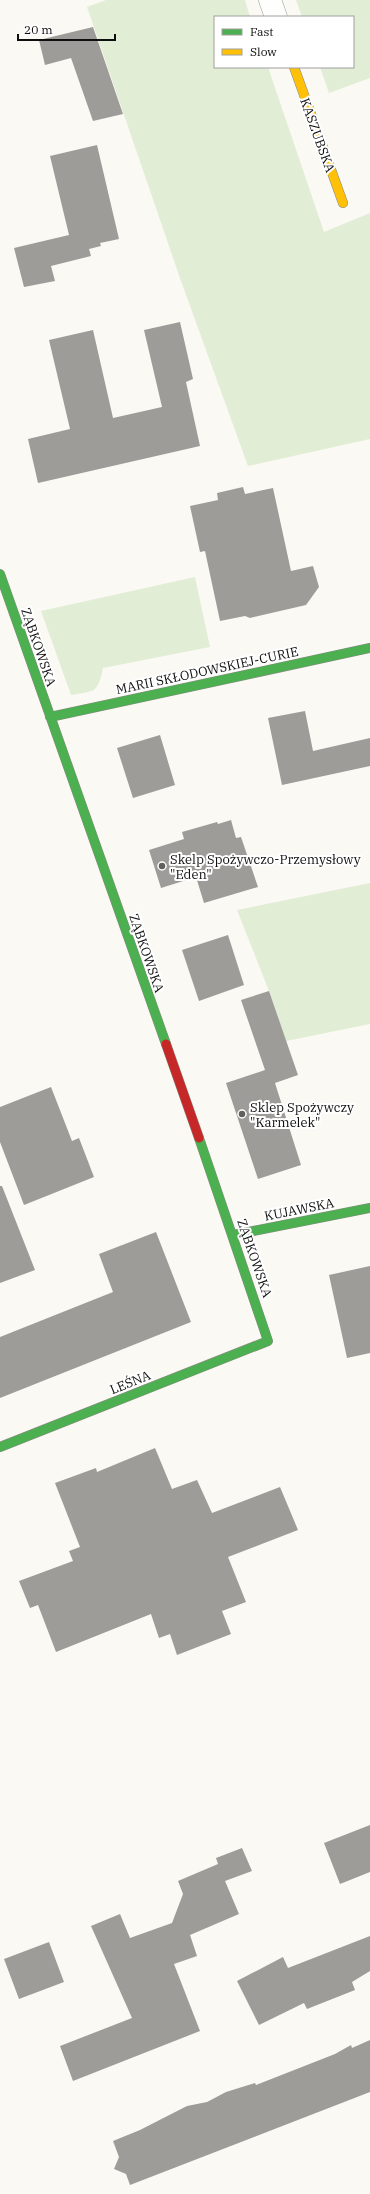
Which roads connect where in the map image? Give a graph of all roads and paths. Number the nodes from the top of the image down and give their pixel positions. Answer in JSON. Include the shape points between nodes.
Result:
{"nodes":[{"id":1,"x":270,"y":0,"type":"edge"},
{"id":2,"x":276,"y":16,"type":"edge"},
{"id":3,"x":294,"y":68,"type":"edge"},
{"id":4,"x":342,"y":203,"type":"dead end"},
{"id":5,"x":0,"y":574,"type":"edge"},
{"id":6,"x":370,"y":648,"type":"edge"},
{"id":7,"x":50,"y":717,"type":"junction"},
{"id":8,"x":370,"y":1208,"type":"edge"},
{"id":9,"x":233,"y":1235,"type":"junction"},
{"id":10,"x":268,"y":1341,"type":"joint"},
{"id":11,"x":0,"y":1447,"type":"edge"}],
"edges":[{"from":1,"to":2,"type":"street"},
{"from":3,"to":4,"type":"street","name":"KASZUBSKA"},
{"from":5,"to":7,"type":"street","name":"ZĄBKOWSKA"},
{"from":6,"to":7,"type":"street","name":"MARII SKŁODOWSKIEJ-CURIE"},
{"from":7,"to":9,"type":"street","name":"ZĄBKOWSKA"},
{"from":8,"to":9,"type":"street","name":"KUJAWSKA"},
{"from":9,"to":10,"type":"street","name":"ZĄBKOWSKA"},
{"from":10,"to":11,"type":"street","name":"LEŚNA"}]}
